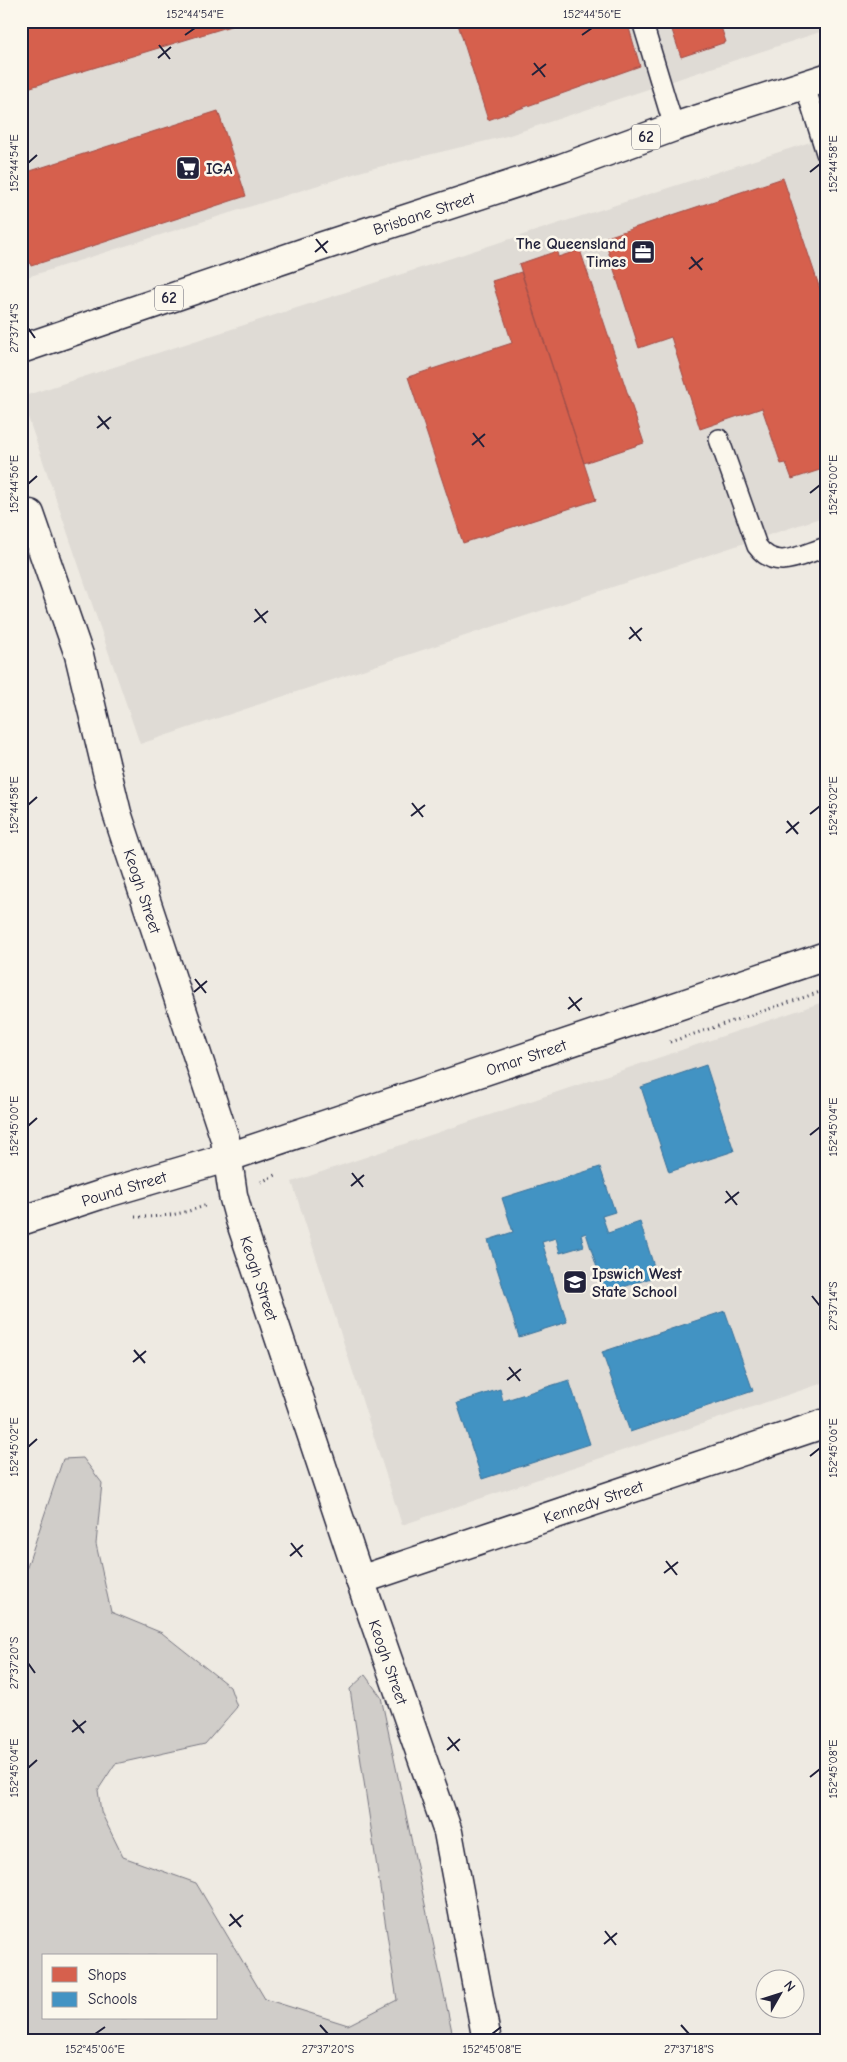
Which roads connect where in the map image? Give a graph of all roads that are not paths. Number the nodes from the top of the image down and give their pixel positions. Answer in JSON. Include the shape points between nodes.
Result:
{"nodes":[{"id":1,"x":642,"y":21,"type":"edge"},
{"id":2,"x":815,"y":82,"type":"edge"},
{"id":3,"x":674,"y":127,"type":"junction"},
{"id":4,"x":826,"y":153,"type":"edge"},
{"id":5,"x":21,"y":349,"type":"edge"},
{"id":6,"x":719,"y":439,"type":"dead end"},
{"id":7,"x":30,"y":514,"type":"dead end"},
{"id":8,"x":826,"y":548,"type":"edge"},
{"id":9,"x":826,"y":956,"type":"edge"},
{"id":10,"x":226,"y":1158,"type":"junction"},
{"id":11,"x":21,"y":1221,"type":"edge"},
{"id":12,"x":826,"y":1423,"type":"edge"},
{"id":13,"x":360,"y":1580,"type":"junction"},
{"id":14,"x":487,"y":2041,"type":"edge"}],
"edges":[{"from":1,"to":3,"type":"lane"},
{"from":2,"to":3,"type":"street","name":"Brisbane Street","number":"62"},
{"from":2,"to":4,"type":"lane"},
{"from":3,"to":5,"type":"street","name":"Brisbane Street","number":"62","via":[[562,168]]},
{"from":6,"to":8,"type":"lane","via":[[763,555],[783,561]]},
{"from":7,"to":10,"type":"street","name":"Keogh Street","via":[[79,655],[117,813],[225,1139]]},
{"from":9,"to":10,"type":"street","name":"Omar Street"},
{"from":10,"to":11,"type":"street","name":"Pound Street"},
{"from":10,"to":13,"type":"street","name":"Keogh Street","via":[[239,1217]]},
{"from":12,"to":13,"type":"street","name":"Kennedy Street"},
{"from":13,"to":14,"type":"street","name":"Keogh Street","via":[[448,1832]]}]}
